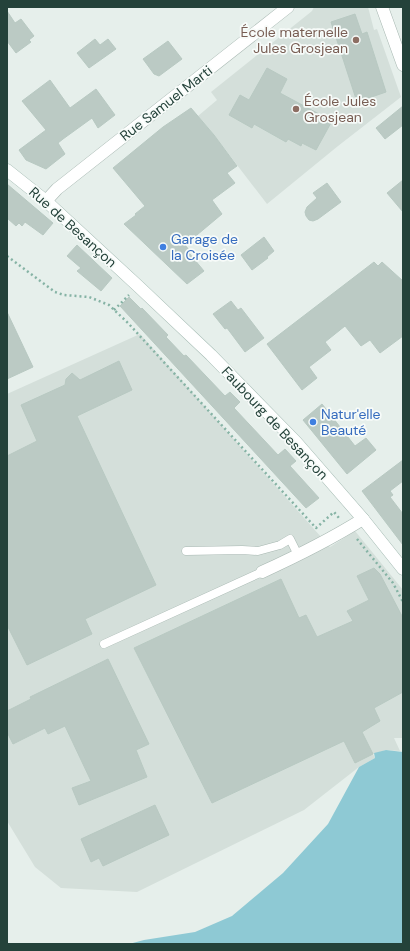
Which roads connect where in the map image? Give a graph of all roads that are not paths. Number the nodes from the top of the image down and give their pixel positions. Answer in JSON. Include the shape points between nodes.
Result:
{"nodes":[{"id":1,"x":288,"y":7,"type":"edge"},
{"id":2,"x":382,"y":7,"type":"edge"},
{"id":3,"x":403,"y":65,"type":"edge"},
{"id":4,"x":7,"y":170,"type":"edge"},
{"id":5,"x":46,"y":201,"type":"junction"},
{"id":6,"x":138,"y":286,"type":"joint"},
{"id":7,"x":363,"y":519,"type":"junction"},
{"id":8,"x":186,"y":551,"type":"dead end"},
{"id":9,"x":298,"y":555,"type":"junction"},
{"id":10,"x":403,"y":569,"type":"edge"},
{"id":11,"x":262,"y":572,"type":"joint"},
{"id":12,"x":104,"y":644,"type":"dead end"}],
"edges":[{"from":1,"to":5,"type":"main road","name":"Rue Samuel Marti","via":[[57,189]]},
{"from":2,"to":3,"type":"main road"},
{"from":4,"to":5,"type":"main road","name":"Rue de Besançon"},
{"from":5,"to":6,"type":"main road","name":"Rue de Besançon"},
{"from":6,"to":7,"type":"main road","name":"Faubourg de Besançon","via":[[211,355],[296,442]]},
{"from":7,"to":9,"type":"main road"},
{"from":7,"to":10,"type":"main road","name":"Faubourg de Besançon"},
{"from":8,"to":9,"type":"lane","via":[[258,551],[280,545],[290,539]]},
{"from":9,"to":11,"type":"main road"},
{"from":11,"to":12,"type":"lane"}]}
